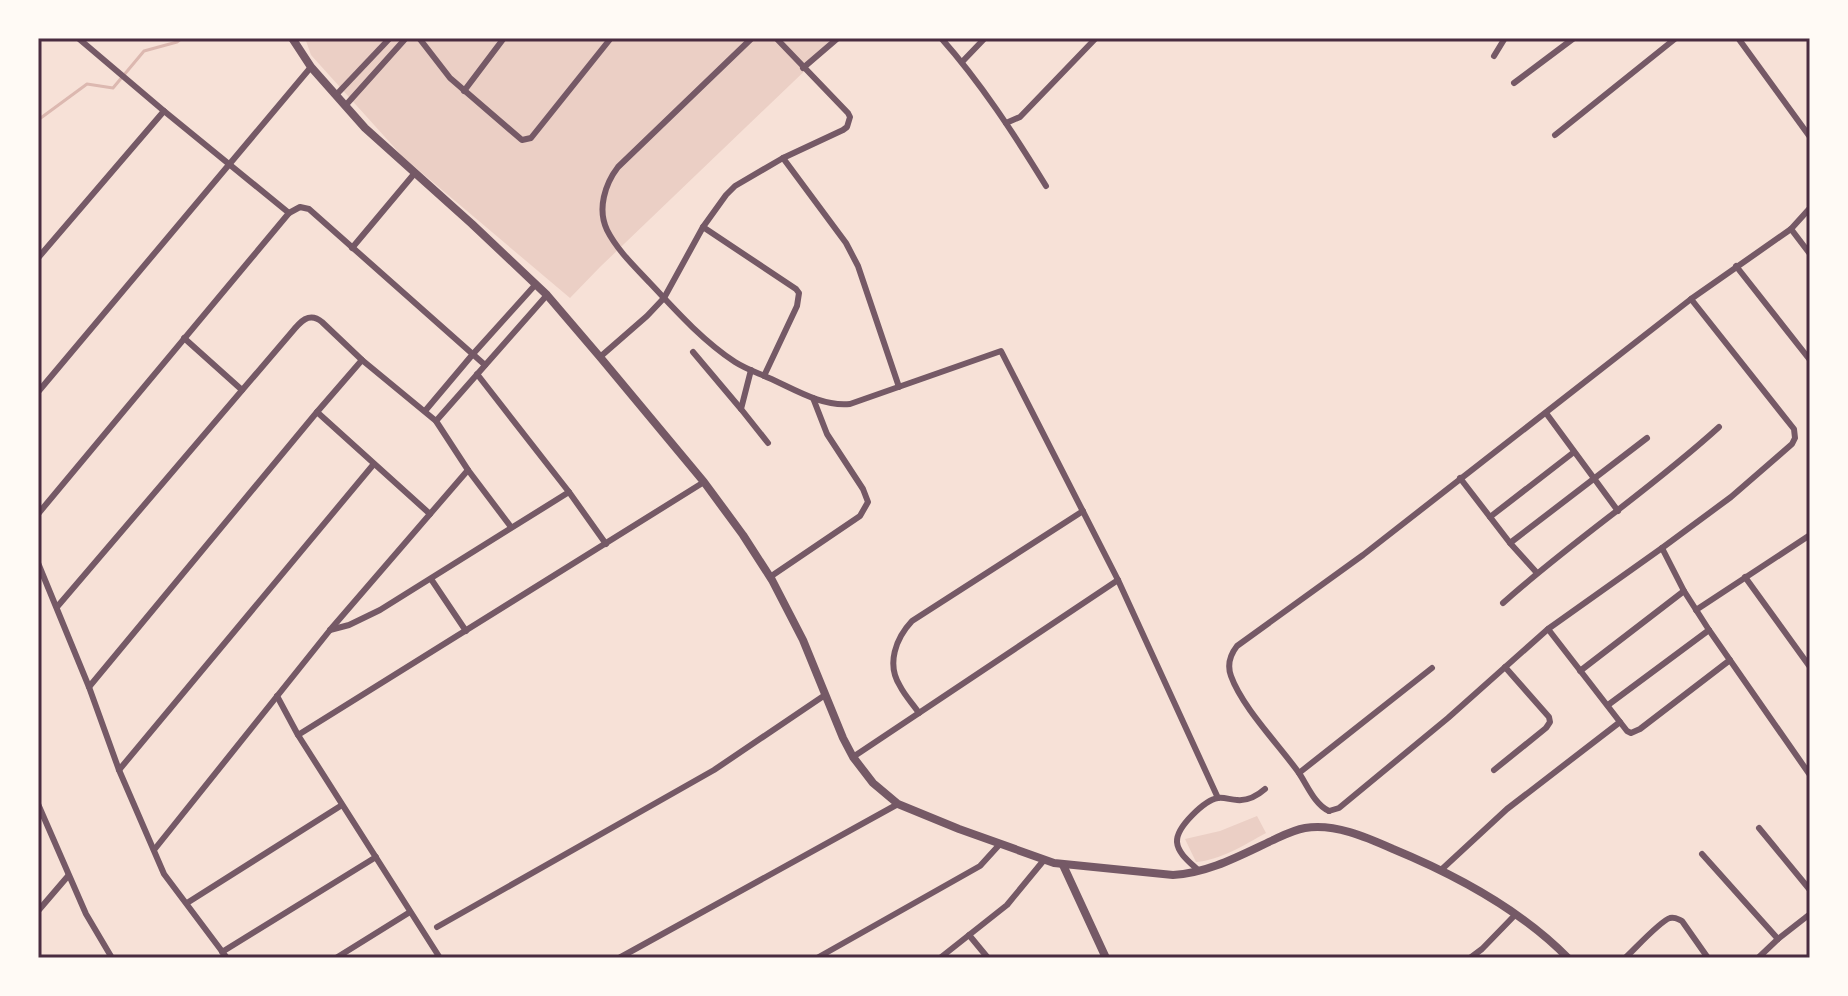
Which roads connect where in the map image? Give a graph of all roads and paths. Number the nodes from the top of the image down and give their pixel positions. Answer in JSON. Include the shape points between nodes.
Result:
{"nodes":[{"id":1,"x":78,"y":38,"type":"edge"},
{"id":2,"x":292,"y":38,"type":"edge"},
{"id":3,"x":390,"y":38,"type":"edge"},
{"id":4,"x":406,"y":38,"type":"edge"},
{"id":5,"x":419,"y":38,"type":"edge"},
{"id":6,"x":504,"y":38,"type":"edge"},
{"id":7,"x":611,"y":38,"type":"edge"},
{"id":8,"x":752,"y":38,"type":"edge"},
{"id":9,"x":776,"y":38,"type":"edge"},
{"id":10,"x":838,"y":38,"type":"edge"},
{"id":11,"x":941,"y":38,"type":"edge"},
{"id":12,"x":985,"y":38,"type":"edge"},
{"id":13,"x":1096,"y":38,"type":"edge"},
{"id":14,"x":1505,"y":38,"type":"edge"},
{"id":15,"x":1574,"y":38,"type":"edge"},
{"id":16,"x":1676,"y":38,"type":"edge"},
{"id":17,"x":1738,"y":38,"type":"edge"},
{"id":18,"x":1494,"y":56,"type":"dead end"},
{"id":19,"x":962,"y":62,"type":"junction"},
{"id":20,"x":311,"y":67,"type":"junction"},
{"id":21,"x":803,"y":68,"type":"junction"},
{"id":22,"x":1514,"y":83,"type":"dead end"},
{"id":23,"x":464,"y":91,"type":"junction"},
{"id":24,"x":336,"y":95,"type":"junction"},
{"id":25,"x":345,"y":106,"type":"junction"},
{"id":26,"x":164,"y":111,"type":"junction"},
{"id":27,"x":1006,"y":123,"type":"junction"},
{"id":28,"x":1555,"y":135,"type":"dead end"},
{"id":29,"x":1810,"y":137,"type":"edge"},
{"id":30,"x":783,"y":158,"type":"junction"},
{"id":31,"x":230,"y":164,"type":"junction"},
{"id":32,"x":414,"y":174,"type":"junction"},
{"id":33,"x":1046,"y":186,"type":"dead end"},
{"id":34,"x":1810,"y":208,"type":"edge"},
{"id":35,"x":289,"y":213,"type":"junction"},
{"id":36,"x":703,"y":227,"type":"junction"},
{"id":37,"x":1791,"y":229,"type":"junction"},
{"id":38,"x":352,"y":248,"type":"junction"},
{"id":39,"x":1810,"y":254,"type":"edge"},
{"id":40,"x":38,"y":258,"type":"edge"},
{"id":41,"x":1736,"y":266,"type":"junction"},
{"id":42,"x":536,"y":284,"type":"junction"},
{"id":43,"x":547,"y":295,"type":"junction"},
{"id":44,"x":664,"y":298,"type":"junction"},
{"id":45,"x":1691,"y":299,"type":"junction"},
{"id":46,"x":184,"y":338,"type":"junction"},
{"id":47,"x":693,"y":352,"type":"dead end"},
{"id":48,"x":473,"y":354,"type":"junction"},
{"id":49,"x":600,"y":357,"type":"junction"},
{"id":50,"x":362,"y":360,"type":"junction"},
{"id":51,"x":1810,"y":360,"type":"edge"},
{"id":52,"x":485,"y":365,"type":"junction"},
{"id":53,"x":751,"y":370,"type":"junction"},
{"id":54,"x":477,"y":374,"type":"junction"},
{"id":55,"x":764,"y":376,"type":"junction"},
{"id":56,"x":899,"y":387,"type":"junction"},
{"id":57,"x":242,"y":390,"type":"junction"},
{"id":58,"x":38,"y":392,"type":"edge"},
{"id":59,"x":813,"y":398,"type":"junction"},
{"id":60,"x":741,"y":409,"type":"junction"},
{"id":61,"x":425,"y":411,"type":"junction"},
{"id":62,"x":317,"y":412,"type":"junction"},
{"id":63,"x":1546,"y":413,"type":"junction"},
{"id":64,"x":436,"y":421,"type":"junction"},
{"id":65,"x":1719,"y":427,"type":"dead end"},
{"id":66,"x":1647,"y":438,"type":"dead end"},
{"id":67,"x":768,"y":443,"type":"dead end"},
{"id":68,"x":1574,"y":452,"type":"junction"},
{"id":69,"x":373,"y":465,"type":"junction"},
{"id":70,"x":468,"y":470,"type":"junction"},
{"id":71,"x":1460,"y":478,"type":"junction"},
{"id":72,"x":1594,"y":479,"type":"junction"},
{"id":73,"x":704,"y":482,"type":"junction"},
{"id":74,"x":569,"y":492,"type":"junction"},
{"id":75,"x":1083,"y":511,"type":"junction"},
{"id":76,"x":1618,"y":511,"type":"junction"},
{"id":77,"x":38,"y":514,"type":"edge"},
{"id":78,"x":430,"y":514,"type":"junction"},
{"id":79,"x":1490,"y":517,"type":"junction"},
{"id":80,"x":511,"y":527,"type":"junction"},
{"id":81,"x":1810,"y":535,"type":"edge"},
{"id":82,"x":1510,"y":543,"type":"junction"},
{"id":83,"x":606,"y":544,"type":"junction"},
{"id":84,"x":1662,"y":548,"type":"junction"},
{"id":85,"x":38,"y":563,"type":"edge"},
{"id":86,"x":1537,"y":573,"type":"junction"},
{"id":87,"x":770,"y":577,"type":"junction"},
{"id":88,"x":1745,"y":577,"type":"junction"},
{"id":89,"x":431,"y":579,"type":"junction"},
{"id":90,"x":1118,"y":580,"type":"junction"},
{"id":91,"x":1684,"y":591,"type":"junction"},
{"id":92,"x":1503,"y":603,"type":"dead end"},
{"id":93,"x":57,"y":607,"type":"junction"},
{"id":94,"x":1696,"y":610,"type":"junction"},
{"id":95,"x":1548,"y":629,"type":"junction"},
{"id":96,"x":330,"y":630,"type":"junction"},
{"id":97,"x":1709,"y":630,"type":"junction"},
{"id":98,"x":466,"y":631,"type":"junction"},
{"id":99,"x":1730,"y":660,"type":"junction"},
{"id":100,"x":1505,"y":667,"type":"junction"},
{"id":101,"x":1810,"y":667,"type":"edge"},
{"id":102,"x":1432,"y":668,"type":"dead end"},
{"id":103,"x":1580,"y":671,"type":"junction"},
{"id":104,"x":89,"y":687,"type":"junction"},
{"id":105,"x":825,"y":695,"type":"junction"},
{"id":106,"x":277,"y":696,"type":"junction"},
{"id":107,"x":1608,"y":705,"type":"junction"},
{"id":108,"x":919,"y":713,"type":"junction"},
{"id":109,"x":1620,"y":722,"type":"junction"},
{"id":110,"x":298,"y":735,"type":"junction"},
{"id":111,"x":853,"y":757,"type":"junction"},
{"id":112,"x":119,"y":770,"type":"junction"},
{"id":113,"x":1494,"y":770,"type":"dead end"},
{"id":114,"x":1299,"y":773,"type":"junction"},
{"id":115,"x":1810,"y":775,"type":"edge"},
{"id":116,"x":1265,"y":789,"type":"dead end"},
{"id":117,"x":1218,"y":798,"type":"junction"},
{"id":118,"x":38,"y":804,"type":"edge"},
{"id":119,"x":898,"y":804,"type":"junction"},
{"id":120,"x":342,"y":805,"type":"junction"},
{"id":121,"x":1329,"y":811,"type":"junction"},
{"id":122,"x":1326,"y":828,"type":"junction"},
{"id":123,"x":1759,"y":828,"type":"dead end"},
{"id":124,"x":1000,"y":844,"type":"junction"},
{"id":125,"x":154,"y":850,"type":"junction"},
{"id":126,"x":1702,"y":854,"type":"dead end"},
{"id":127,"x":376,"y":857,"type":"junction"},
{"id":128,"x":1044,"y":860,"type":"junction"},
{"id":129,"x":1063,"y":865,"type":"junction"},
{"id":130,"x":1441,"y":870,"type":"junction"},
{"id":131,"x":1199,"y":871,"type":"junction"},
{"id":132,"x":68,"y":876,"type":"junction"},
{"id":133,"x":1810,"y":890,"type":"edge"},
{"id":134,"x":187,"y":903,"type":"junction"},
{"id":135,"x":38,"y":911,"type":"edge"},
{"id":136,"x":410,"y":912,"type":"junction"},
{"id":137,"x":1810,"y":914,"type":"edge"},
{"id":138,"x":1515,"y":915,"type":"junction"},
{"id":139,"x":437,"y":927,"type":"dead end"},
{"id":140,"x":969,"y":935,"type":"junction"},
{"id":141,"x":1778,"y":939,"type":"junction"},
{"id":142,"x":110,"y":955,"type":"edge"},
{"id":143,"x":225,"y":955,"type":"edge"},
{"id":144,"x":101,"y":958,"type":"edge"},
{"id":145,"x":336,"y":958,"type":"edge"},
{"id":146,"x":440,"y":958,"type":"edge"},
{"id":147,"x":619,"y":958,"type":"edge"},
{"id":148,"x":817,"y":958,"type":"edge"},
{"id":149,"x":940,"y":958,"type":"edge"},
{"id":150,"x":988,"y":958,"type":"edge"},
{"id":151,"x":1106,"y":958,"type":"edge"},
{"id":152,"x":1470,"y":958,"type":"edge"},
{"id":153,"x":1568,"y":958,"type":"edge"},
{"id":154,"x":1625,"y":958,"type":"edge"},
{"id":155,"x":1708,"y":958,"type":"edge"},
{"id":156,"x":1758,"y":958,"type":"edge"}],
"edges":[{"from":1,"to":26,"type":"street"},
{"from":2,"to":20,"type":"street"},
{"from":3,"to":24,"type":"street"},
{"from":4,"to":25,"type":"street"},
{"from":5,"to":23,"type":"street"},
{"from":6,"to":23,"type":"street"},
{"from":7,"to":23,"type":"street","via":[[531,138],[517,138]]},
{"from":8,"to":44,"type":"street","via":[[618,167],[606,186],[607,230]]},
{"from":9,"to":21,"type":"street"},
{"from":10,"to":21,"type":"street"},
{"from":11,"to":19,"type":"street"},
{"from":12,"to":19,"type":"street"},
{"from":13,"to":27,"type":"street","via":[[1020,117]]},
{"from":14,"to":18,"type":"street"},
{"from":15,"to":22,"type":"street"},
{"from":16,"to":28,"type":"street"},
{"from":17,"to":29,"type":"street"},
{"from":19,"to":27,"type":"street"},
{"from":20,"to":24,"type":"street"},
{"from":20,"to":31,"type":"street"},
{"from":21,"to":30,"type":"street","via":[[848,113],[849,122],[843,130]]},
{"from":24,"to":25,"type":"street"},
{"from":25,"to":32,"type":"street"},
{"from":26,"to":31,"type":"street"},
{"from":26,"to":40,"type":"street"},
{"from":27,"to":33,"type":"street"},
{"from":30,"to":36,"type":"street","via":[[735,186]]},
{"from":30,"to":56,"type":"street","via":[[858,266]]},
{"from":31,"to":35,"type":"street"},
{"from":31,"to":58,"type":"street"},
{"from":32,"to":38,"type":"street"},
{"from":32,"to":42,"type":"street"},
{"from":34,"to":37,"type":"street"},
{"from":35,"to":38,"type":"street","via":[[305,207]]},
{"from":35,"to":46,"type":"street"},
{"from":36,"to":44,"type":"street"},
{"from":36,"to":55,"type":"street","via":[[799,293]]},
{"from":37,"to":39,"type":"street"},
{"from":37,"to":41,"type":"street"},
{"from":38,"to":48,"type":"street"},
{"from":41,"to":45,"type":"street"},
{"from":41,"to":51,"type":"street"},
{"from":42,"to":43,"type":"street"},
{"from":42,"to":48,"type":"street"},
{"from":43,"to":49,"type":"street"},
{"from":43,"to":52,"type":"street"},
{"from":44,"to":49,"type":"street"},
{"from":44,"to":53,"type":"street","via":[[700,334]]},
{"from":45,"to":63,"type":"street"},
{"from":45,"to":84,"type":"street","via":[[1796,434],[1783,453]]},
{"from":46,"to":57,"type":"street"},
{"from":46,"to":77,"type":"street"},
{"from":47,"to":60,"type":"street"},
{"from":48,"to":52,"type":"street"},
{"from":48,"to":61,"type":"street"},
{"from":49,"to":73,"type":"street"},
{"from":50,"to":57,"type":"street","via":[[317,318],[306,318]]},
{"from":50,"to":61,"type":"street"},
{"from":50,"to":62,"type":"street"},
{"from":52,"to":54,"type":"street"},
{"from":53,"to":55,"type":"street"},
{"from":53,"to":60,"type":"street"},
{"from":54,"to":64,"type":"street"},
{"from":54,"to":74,"type":"street"},
{"from":55,"to":59,"type":"street"},
{"from":56,"to":59,"type":"street","via":[[850,404]]},
{"from":56,"to":75,"type":"street","via":[[1001,351]]},
{"from":57,"to":93,"type":"street"},
{"from":59,"to":87,"type":"street","via":[[827,434],[868,502],[860,516]]},
{"from":60,"to":67,"type":"street"},
{"from":61,"to":64,"type":"street"},
{"from":62,"to":69,"type":"street"},
{"from":62,"to":104,"type":"street"},
{"from":63,"to":68,"type":"street"},
{"from":63,"to":71,"type":"street"},
{"from":64,"to":70,"type":"street"},
{"from":65,"to":76,"type":"street"},
{"from":66,"to":72,"type":"street"},
{"from":68,"to":72,"type":"street"},
{"from":68,"to":79,"type":"street"},
{"from":69,"to":78,"type":"street"},
{"from":69,"to":112,"type":"street"},
{"from":70,"to":78,"type":"street"},
{"from":70,"to":80,"type":"street"},
{"from":71,"to":79,"type":"street"},
{"from":71,"to":114,"type":"street","via":[[1233,652],[1229,668],[1237,687]]},
{"from":72,"to":76,"type":"street"},
{"from":72,"to":82,"type":"street"},
{"from":73,"to":83,"type":"street"},
{"from":73,"to":87,"type":"street"},
{"from":74,"to":80,"type":"street"},
{"from":74,"to":83,"type":"street"},
{"from":75,"to":90,"type":"street"},
{"from":75,"to":108,"type":"street","via":[[902,632],[895,648],[895,674]]},
{"from":76,"to":86,"type":"street"},
{"from":78,"to":96,"type":"street"},
{"from":79,"to":82,"type":"street"},
{"from":80,"to":89,"type":"street"},
{"from":81,"to":88,"type":"street"},
{"from":82,"to":86,"type":"street"},
{"from":83,"to":98,"type":"street"},
{"from":84,"to":91,"type":"street"},
{"from":84,"to":95,"type":"street"},
{"from":85,"to":93,"type":"street"},
{"from":86,"to":92,"type":"street"},
{"from":87,"to":105,"type":"street"},
{"from":88,"to":94,"type":"street"},
{"from":88,"to":101,"type":"street"},
{"from":89,"to":96,"type":"street","via":[[380,610]]},
{"from":89,"to":98,"type":"street"},
{"from":90,"to":108,"type":"street"},
{"from":90,"to":117,"type":"street"},
{"from":91,"to":94,"type":"street"},
{"from":91,"to":103,"type":"street"},
{"from":93,"to":104,"type":"street"},
{"from":94,"to":97,"type":"street"},
{"from":95,"to":100,"type":"street"},
{"from":95,"to":103,"type":"street"},
{"from":96,"to":106,"type":"street"},
{"from":97,"to":99,"type":"street"},
{"from":97,"to":107,"type":"street"},
{"from":98,"to":110,"type":"street"},
{"from":99,"to":109,"type":"street","via":[[1637,731],[1627,731]]},
{"from":99,"to":115,"type":"street"},
{"from":100,"to":113,"type":"street","via":[[1550,722]]},
{"from":100,"to":121,"type":"street","via":[[1339,808]]},
{"from":102,"to":114,"type":"street"},
{"from":103,"to":107,"type":"street"},
{"from":104,"to":112,"type":"street"},
{"from":105,"to":111,"type":"street"},
{"from":105,"to":139,"type":"street","via":[[714,770]]},
{"from":106,"to":110,"type":"street"},
{"from":106,"to":125,"type":"street"},
{"from":107,"to":109,"type":"street"},
{"from":108,"to":111,"type":"street"},
{"from":109,"to":130,"type":"street","via":[[1507,809]]},
{"from":110,"to":120,"type":"street"},
{"from":111,"to":119,"type":"street"},
{"from":112,"to":125,"type":"street"},
{"from":114,"to":121,"type":"street"},
{"from":116,"to":117,"type":"street","via":[[1239,801]]},
{"from":117,"to":131,"type":"street","via":[[1193,814],[1178,835],[1182,853]]},
{"from":118,"to":132,"type":"street"},
{"from":119,"to":124,"type":"street"},
{"from":119,"to":147,"type":"street"},
{"from":120,"to":127,"type":"street"},
{"from":120,"to":134,"type":"street"},
{"from":121,"to":122,"type":"street"},
{"from":122,"to":130,"type":"street","via":[[1369,839]]},
{"from":122,"to":131,"type":"street","via":[[1295,830]]},
{"from":123,"to":133,"type":"street"},
{"from":124,"to":128,"type":"street"},
{"from":124,"to":148,"type":"street","via":[[980,866]]},
{"from":125,"to":134,"type":"street","via":[[164,874]]},
{"from":126,"to":141,"type":"street"},
{"from":127,"to":136,"type":"street"},
{"from":127,"to":143,"type":"street"},
{"from":128,"to":129,"type":"street"},
{"from":128,"to":140,"type":"street","via":[[1007,905]]},
{"from":129,"to":131,"type":"street","via":[[1173,875]]},
{"from":129,"to":151,"type":"street"},
{"from":130,"to":138,"type":"street"},
{"from":132,"to":135,"type":"street"},
{"from":132,"to":142,"type":"street"},
{"from":134,"to":143,"type":"street"},
{"from":136,"to":145,"type":"street"},
{"from":136,"to":146,"type":"street"},
{"from":137,"to":141,"type":"street"},
{"from":138,"to":152,"type":"street"},
{"from":138,"to":153,"type":"street"},
{"from":140,"to":149,"type":"street"},
{"from":140,"to":150,"type":"street"},
{"from":141,"to":156,"type":"street"},
{"from":142,"to":144,"type":"street"},
{"from":154,"to":155,"type":"street","via":[[1671,918],[1682,921]]}]}
